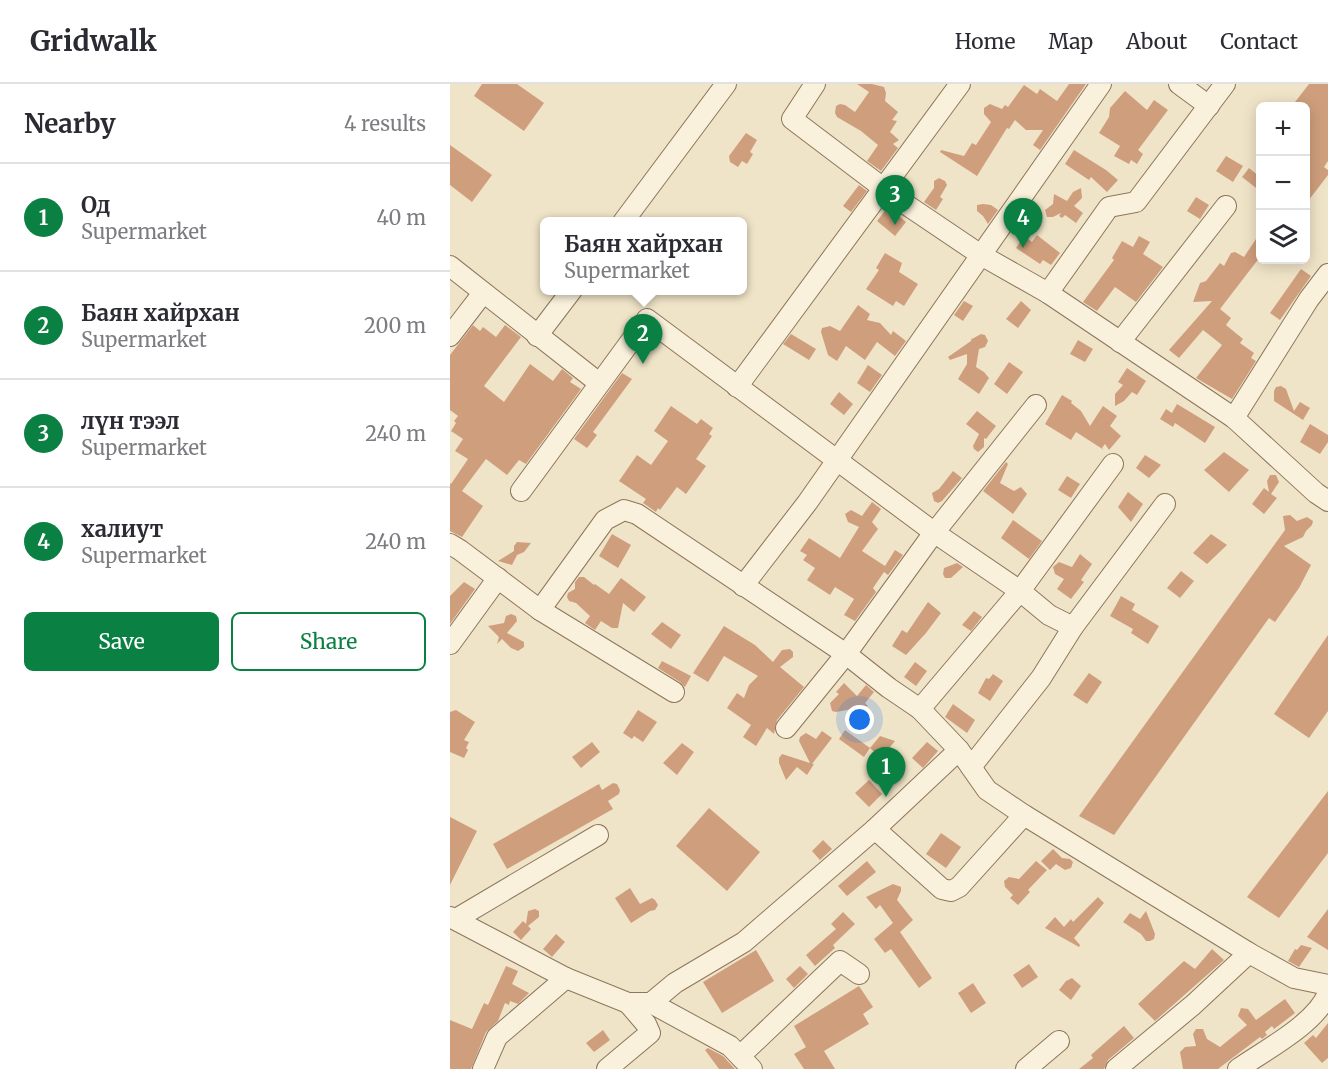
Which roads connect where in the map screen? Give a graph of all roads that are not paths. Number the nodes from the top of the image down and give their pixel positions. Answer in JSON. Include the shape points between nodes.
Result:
{"nodes":[{"id":1,"x":726,"y":84,"type":"edge"},
{"id":2,"x":814,"y":84,"type":"edge"},
{"id":3,"x":960,"y":84,"type":"edge"},
{"id":4,"x":1101,"y":84,"type":"edge"},
{"id":5,"x":1179,"y":84,"type":"edge"},
{"id":6,"x":1225,"y":84,"type":"edge"},
{"id":7,"x":1209,"y":106,"type":"junction"},
{"id":8,"x":883,"y":188,"type":"junction"},
{"id":9,"x":1226,"y":206,"type":"dead end"},
{"id":10,"x":627,"y":217,"type":"edge"},
{"id":11,"x":981,"y":255,"type":"junction"},
{"id":12,"x":450,"y":267,"type":"edge"},
{"id":13,"x":1328,"y":274,"type":"edge"},
{"id":14,"x":483,"y":293,"type":"junction"},
{"id":15,"x":1048,"y":293,"type":"junction"},
{"id":16,"x":569,"y":295,"type":"edge"},
{"id":17,"x":450,"y":336,"type":"edge"},
{"id":18,"x":537,"y":336,"type":"junction"},
{"id":19,"x":1120,"y":342,"type":"junction"},
{"id":20,"x":599,"y":383,"type":"junction"},
{"id":21,"x":737,"y":387,"type":"junction"},
{"id":22,"x":1036,"y":405,"type":"dead end"},
{"id":23,"x":1233,"y":418,"type":"junction"},
{"id":24,"x":838,"y":460,"type":"junction"},
{"id":25,"x":1113,"y":464,"type":"dead end"},
{"id":26,"x":521,"y":492,"type":"dead end"},
{"id":27,"x":1328,"y":501,"type":"edge"},
{"id":28,"x":1165,"y":504,"type":"dead end"},
{"id":29,"x":935,"y":533,"type":"junction"},
{"id":30,"x":452,"y":548,"type":"edge"},
{"id":31,"x":498,"y":578,"type":"junction"},
{"id":32,"x":743,"y":586,"type":"junction"},
{"id":33,"x":1020,"y":591,"type":"junction"},
{"id":34,"x":540,"y":610,"type":"junction"},
{"id":35,"x":1073,"y":627,"type":"junction"},
{"id":36,"x":450,"y":644,"type":"edge"},
{"id":37,"x":846,"y":654,"type":"junction"},
{"id":38,"x":674,"y":692,"type":"dead end"},
{"id":39,"x":921,"y":709,"type":"junction"},
{"id":40,"x":786,"y":728,"type":"dead end"},
{"id":41,"x":959,"y":750,"type":"junction"},
{"id":42,"x":971,"y":767,"type":"junction"},
{"id":43,"x":1024,"y":815,"type":"junction"},
{"id":44,"x":875,"y":829,"type":"junction"},
{"id":45,"x":598,"y":835,"type":"dead end"},
{"id":46,"x":453,"y":918,"type":"edge"},
{"id":47,"x":1249,"y":953,"type":"junction"},
{"id":48,"x":859,"y":974,"type":"dead end"},
{"id":49,"x":566,"y":978,"type":"junction"},
{"id":50,"x":1328,"y":985,"type":"edge"},
{"id":51,"x":1328,"y":993,"type":"edge"},
{"id":52,"x":628,"y":1003,"type":"junction"},
{"id":53,"x":651,"y":1003,"type":"junction"},
{"id":54,"x":1059,"y":1041,"type":"dead end"},
{"id":55,"x":746,"y":1063,"type":"edge"},
{"id":56,"x":483,"y":1069,"type":"edge"},
{"id":57,"x":607,"y":1069,"type":"edge"},
{"id":58,"x":1026,"y":1069,"type":"edge"},
{"id":59,"x":1116,"y":1069,"type":"edge"},
{"id":60,"x":1238,"y":1069,"type":"edge"}],
"edges":[{"from":1,"to":10,"type":"street"},
{"from":2,"to":8,"type":"street","via":[[792,119]]},
{"from":3,"to":8,"type":"street"},
{"from":4,"to":11,"type":"street"},
{"from":5,"to":7,"type":"street"},
{"from":6,"to":7,"type":"street"},
{"from":7,"to":15,"type":"street","via":[[1136,202],[1109,207]]},
{"from":8,"to":11,"type":"street"},
{"from":8,"to":21,"type":"street"},
{"from":9,"to":19,"type":"street"},
{"from":11,"to":15,"type":"street"},
{"from":11,"to":24,"type":"street"},
{"from":12,"to":14,"type":"street"},
{"from":13,"to":23,"type":"street"},
{"from":14,"to":17,"type":"street"},
{"from":14,"to":18,"type":"street"},
{"from":15,"to":19,"type":"street"},
{"from":16,"to":18,"type":"street"},
{"from":18,"to":20,"type":"street"},
{"from":19,"to":23,"type":"street"},
{"from":20,"to":21,"type":"street","via":[[647,320]]},
{"from":20,"to":26,"type":"street"},
{"from":21,"to":24,"type":"street"},
{"from":22,"to":29,"type":"street"},
{"from":23,"to":27,"type":"street"},
{"from":24,"to":29,"type":"street"},
{"from":24,"to":32,"type":"street"},
{"from":25,"to":33,"type":"street"},
{"from":28,"to":35,"type":"street"},
{"from":29,"to":33,"type":"street"},
{"from":29,"to":37,"type":"street"},
{"from":30,"to":31,"type":"street"},
{"from":31,"to":34,"type":"street"},
{"from":31,"to":36,"type":"street"},
{"from":32,"to":34,"type":"street","via":[[638,514],[624,510],[605,520]]},
{"from":32,"to":37,"type":"street"},
{"from":33,"to":35,"type":"street","via":[[1049,615]]},
{"from":33,"to":39,"type":"street"},
{"from":34,"to":38,"type":"street"},
{"from":35,"to":42,"type":"street","via":[[1041,678]]},
{"from":37,"to":39,"type":"street"},
{"from":37,"to":40,"type":"street"},
{"from":39,"to":41,"type":"street"},
{"from":41,"to":42,"type":"street"},
{"from":41,"to":44,"type":"street"},
{"from":42,"to":43,"type":"street","via":[[987,790]]},
{"from":43,"to":44,"type":"street","via":[[951,891],[942,889]]},
{"from":43,"to":47,"type":"street"},
{"from":44,"to":53,"type":"street","via":[[744,942],[675,983]]},
{"from":45,"to":46,"type":"street"},
{"from":46,"to":49,"type":"street"},
{"from":47,"to":50,"type":"street","via":[[1294,978]]},
{"from":47,"to":59,"type":"street"},
{"from":48,"to":55,"type":"street","via":[[840,961]]},
{"from":49,"to":52,"type":"street"},
{"from":49,"to":56,"type":"street","via":[[497,1037]]},
{"from":51,"to":60,"type":"street","via":[[1311,1019]]},
{"from":52,"to":53,"type":"street"},
{"from":52,"to":57,"type":"street","via":[[650,1033]]},
{"from":53,"to":55,"type":"street","via":[[730,1046]]},
{"from":54,"to":58,"type":"street"}]}
